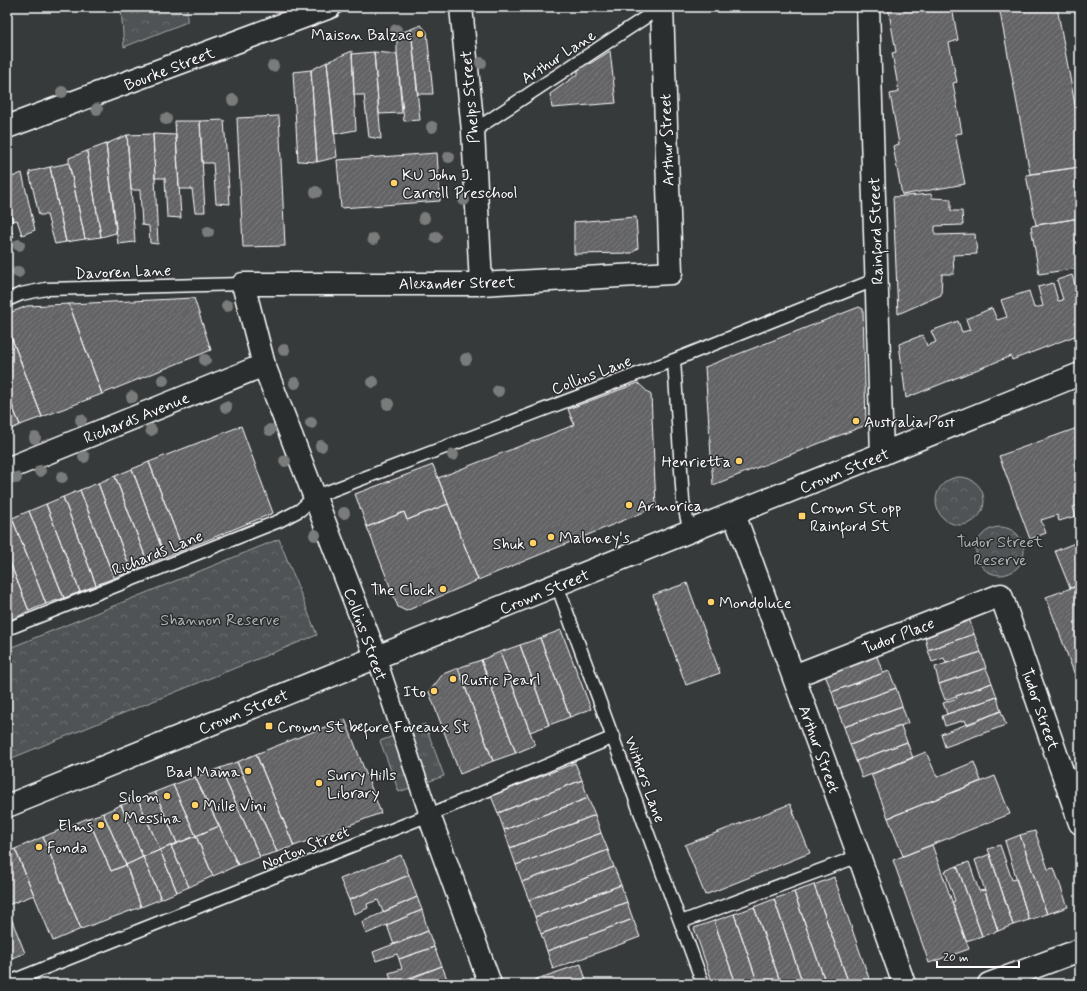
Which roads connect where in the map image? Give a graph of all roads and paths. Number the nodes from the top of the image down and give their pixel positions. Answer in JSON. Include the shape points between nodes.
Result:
{"nodes":[{"id":1,"x":330,"y":7,"type":"edge"},
{"id":2,"x":461,"y":7,"type":"edge"},
{"id":3,"x":662,"y":7,"type":"edge"},
{"id":4,"x":868,"y":7,"type":"edge"},
{"id":5,"x":7,"y":127,"type":"edge"},
{"id":6,"x":473,"y":131,"type":"junction"},
{"id":7,"x":671,"y":272,"type":"joint"},
{"id":8,"x":877,"y":279,"type":"junction"},
{"id":9,"x":243,"y":284,"type":"junction"},
{"id":10,"x":482,"y":284,"type":"junction"},
{"id":11,"x":7,"y":300,"type":"edge"},
{"id":12,"x":674,"y":360,"type":"junction"},
{"id":13,"x":264,"y":365,"type":"junction"},
{"id":14,"x":1080,"y":374,"type":"edge"},
{"id":15,"x":882,"y":454,"type":"junction"},
{"id":16,"x":7,"y":469,"type":"edge"},
{"id":17,"x":314,"y":497,"type":"junction"},
{"id":18,"x":734,"y":514,"type":"junction"},
{"id":19,"x":690,"y":532,"type":"junction"},
{"id":20,"x":557,"y":585,"type":"junction"},
{"id":21,"x":1002,"y":595,"type":"joint"},
{"id":22,"x":7,"y":629,"type":"edge"},
{"id":23,"x":377,"y":658,"type":"junction"},
{"id":24,"x":794,"y":676,"type":"junction"},
{"id":25,"x":614,"y":737,"type":"junction"},
{"id":26,"x":7,"y":806,"type":"edge"},
{"id":27,"x":429,"y":815,"type":"junction"},
{"id":28,"x":1080,"y":823,"type":"edge"},
{"id":29,"x":859,"y":856,"type":"junction"},
{"id":30,"x":681,"y":922,"type":"junction"},
{"id":31,"x":1080,"y":950,"type":"edge"},
{"id":32,"x":7,"y":983,"type":"edge"},
{"id":33,"x":487,"y":983,"type":"edge"},
{"id":34,"x":703,"y":984,"type":"edge"},
{"id":35,"x":904,"y":984,"type":"edge"},
{"id":36,"x":989,"y":984,"type":"edge"}],
"edges":[{"from":1,"to":5,"type":"street","name":"Bourke Street"},
{"from":2,"to":6,"type":"street","name":"Phelps Street"},
{"from":3,"to":6,"type":"lane","name":"Arthur Lane"},
{"from":3,"to":7,"type":"street","name":"Arthur Street"},
{"from":4,"to":8,"type":"street","name":"Rainford Street"},
{"from":6,"to":10,"type":"street","name":"Phelps Street"},
{"from":7,"to":10,"type":"street","name":"Alexander Street"},
{"from":8,"to":12,"type":"lane","name":"Collins Lane"},
{"from":8,"to":15,"type":"street","name":"Rainford Street"},
{"from":9,"to":10,"type":"street","name":"Alexander Street"},
{"from":9,"to":11,"type":"lane","name":"Davoren Lane","via":[[46,290],[21,294]]},
{"from":9,"to":13,"type":"street","name":"Collins Street"},
{"from":12,"to":17,"type":"lane","name":"Collins Lane"},
{"from":12,"to":19,"type":"lane","via":[[683,501]]},
{"from":13,"to":16,"type":"street","name":"Richards Avenue"},
{"from":13,"to":17,"type":"street","name":"Collins Street"},
{"from":14,"to":15,"type":"street","name":"Crown Street"},
{"from":15,"to":18,"type":"street","name":"Crown Street"},
{"from":17,"to":22,"type":"lane","name":"Richards Lane","via":[[300,510],[279,521]]},
{"from":17,"to":23,"type":"street","name":"Collins Street"},
{"from":18,"to":19,"type":"street","name":"Crown Street"},
{"from":18,"to":24,"type":"street","name":"Arthur Street"},
{"from":19,"to":20,"type":"street","name":"Crown Street"},
{"from":20,"to":23,"type":"street","name":"Crown Street"},
{"from":20,"to":25,"type":"lane","name":"Withers Lane"},
{"from":21,"to":24,"type":"street","name":"Tudor Place"},
{"from":21,"to":28,"type":"street","name":"Tudor Street"},
{"from":23,"to":26,"type":"street","name":"Crown Street"},
{"from":23,"to":27,"type":"street","name":"Collins Street"},
{"from":24,"to":29,"type":"street","name":"Arthur Street"},
{"from":25,"to":27,"type":"lane","name":"Norton Street"},
{"from":25,"to":30,"type":"lane","name":"Withers Lane"},
{"from":27,"to":32,"type":"lane","name":"Norton Street"},
{"from":27,"to":33,"type":"street","name":"Collins Street"},
{"from":29,"to":30,"type":"lane"},
{"from":29,"to":35,"type":"street","name":"Arthur Street"},
{"from":30,"to":34,"type":"lane","name":"Withers Lane"},
{"from":31,"to":36,"type":"street"}]}
